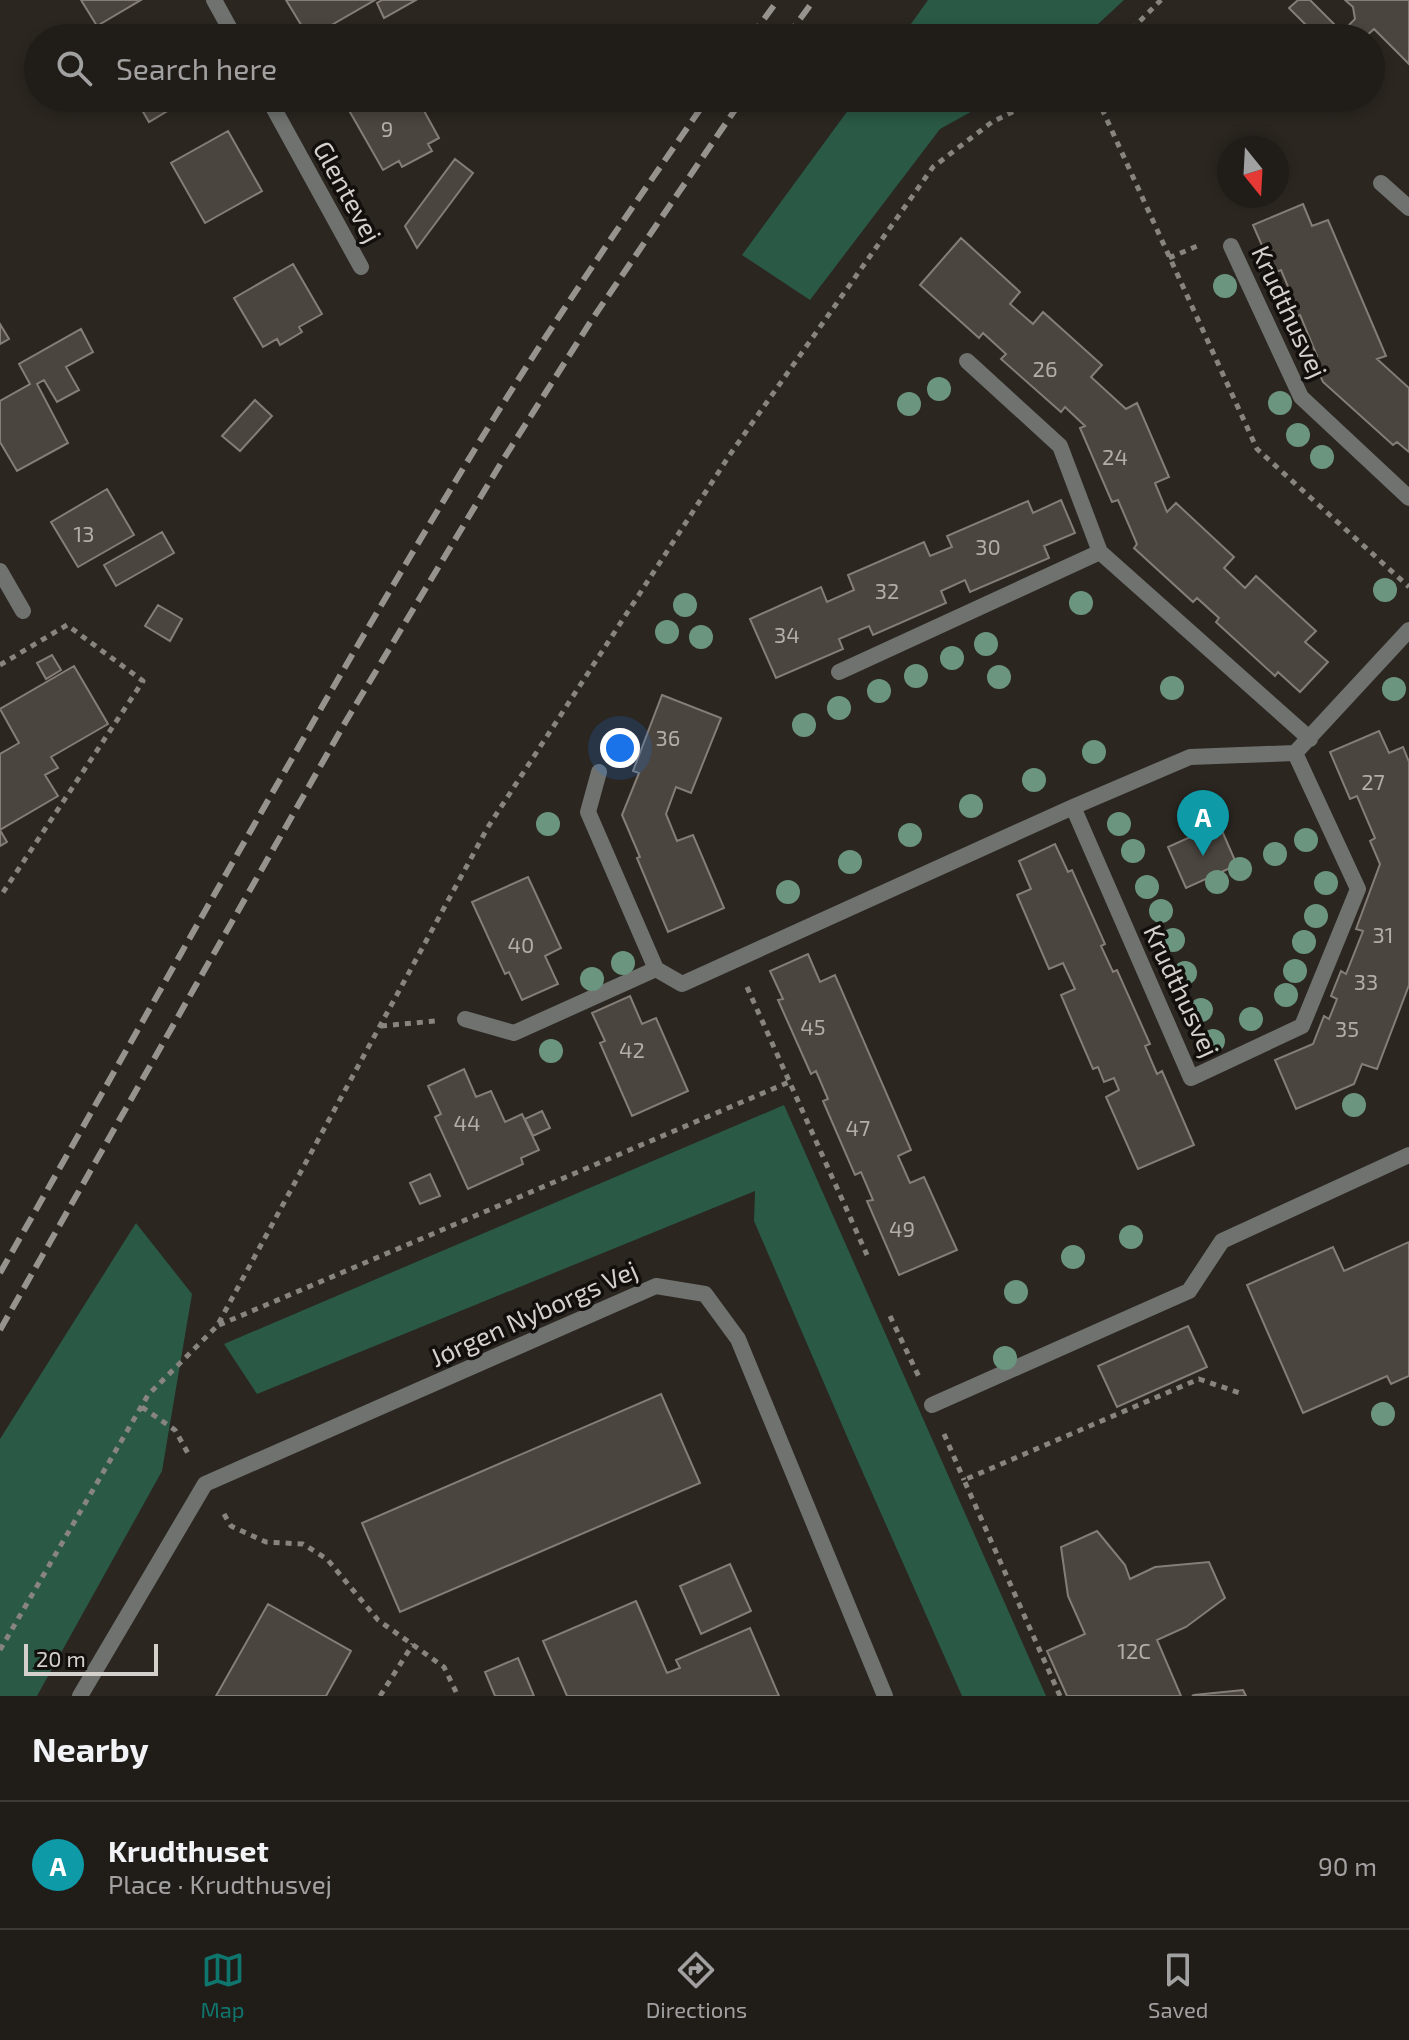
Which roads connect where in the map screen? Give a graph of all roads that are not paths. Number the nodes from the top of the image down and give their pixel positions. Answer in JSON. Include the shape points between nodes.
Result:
{"nodes":[{"id":1,"x":214,"y":0,"type":"edge"},
{"id":2,"x":227,"y":24,"type":"edge"},
{"id":3,"x":276,"y":112,"type":"edge"},
{"id":4,"x":1381,"y":183,"type":"dead end"},
{"id":5,"x":1409,"y":208,"type":"edge"},
{"id":6,"x":1231,"y":246,"type":"dead end"},
{"id":7,"x":361,"y":267,"type":"dead end"},
{"id":8,"x":967,"y":361,"type":"dead end"},
{"id":9,"x":1409,"y":498,"type":"edge"},
{"id":10,"x":1100,"y":552,"type":"junction"},
{"id":11,"x":0,"y":571,"type":"edge"},
{"id":12,"x":23,"y":611,"type":"dead end"},
{"id":13,"x":1409,"y":630,"type":"edge"},
{"id":14,"x":839,"y":672,"type":"dead end"},
{"id":15,"x":1310,"y":739,"type":"junction"},
{"id":16,"x":1295,"y":753,"type":"junction"},
{"id":17,"x":599,"y":772,"type":"dead end"},
{"id":18,"x":1073,"y":807,"type":"junction"},
{"id":19,"x":656,"y":969,"type":"junction"},
{"id":20,"x":465,"y":1019,"type":"road end"},
{"id":21,"x":1409,"y":1155,"type":"edge"},
{"id":22,"x":932,"y":1405,"type":"dead end"},
{"id":23,"x":80,"y":1696,"type":"edge"},
{"id":24,"x":885,"y":1696,"type":"edge"}],
"edges":[{"from":1,"to":2,"type":"street"},
{"from":3,"to":7,"type":"street","name":"Glentevej"},
{"from":4,"to":5,"type":"street"},
{"from":6,"to":9,"type":"street","name":"Krudthusvej","via":[[1301,397]]},
{"from":8,"to":10,"type":"street","via":[[1060,446]]},
{"from":10,"to":14,"type":"street"},
{"from":10,"to":15,"type":"street"},
{"from":11,"to":12,"type":"street"},
{"from":13,"to":15,"type":"street"},
{"from":15,"to":16,"type":"street"},
{"from":16,"to":18,"type":"street","via":[[1190,757]]},
{"from":16,"to":18,"type":"street","name":"Krudthusvej","via":[[1358,889],[1302,1026],[1191,1078]]},
{"from":17,"to":19,"type":"street","via":[[588,812]]},
{"from":18,"to":19,"type":"street","via":[[682,984]]},
{"from":19,"to":20,"type":"street","via":[[514,1033]]},
{"from":21,"to":22,"type":"street","via":[[1222,1241],[1189,1291]]},
{"from":23,"to":24,"type":"street","name":"Jørgen Nyborgs Vej","via":[[205,1484],[656,1286],[705,1294],[738,1339]]}]}
